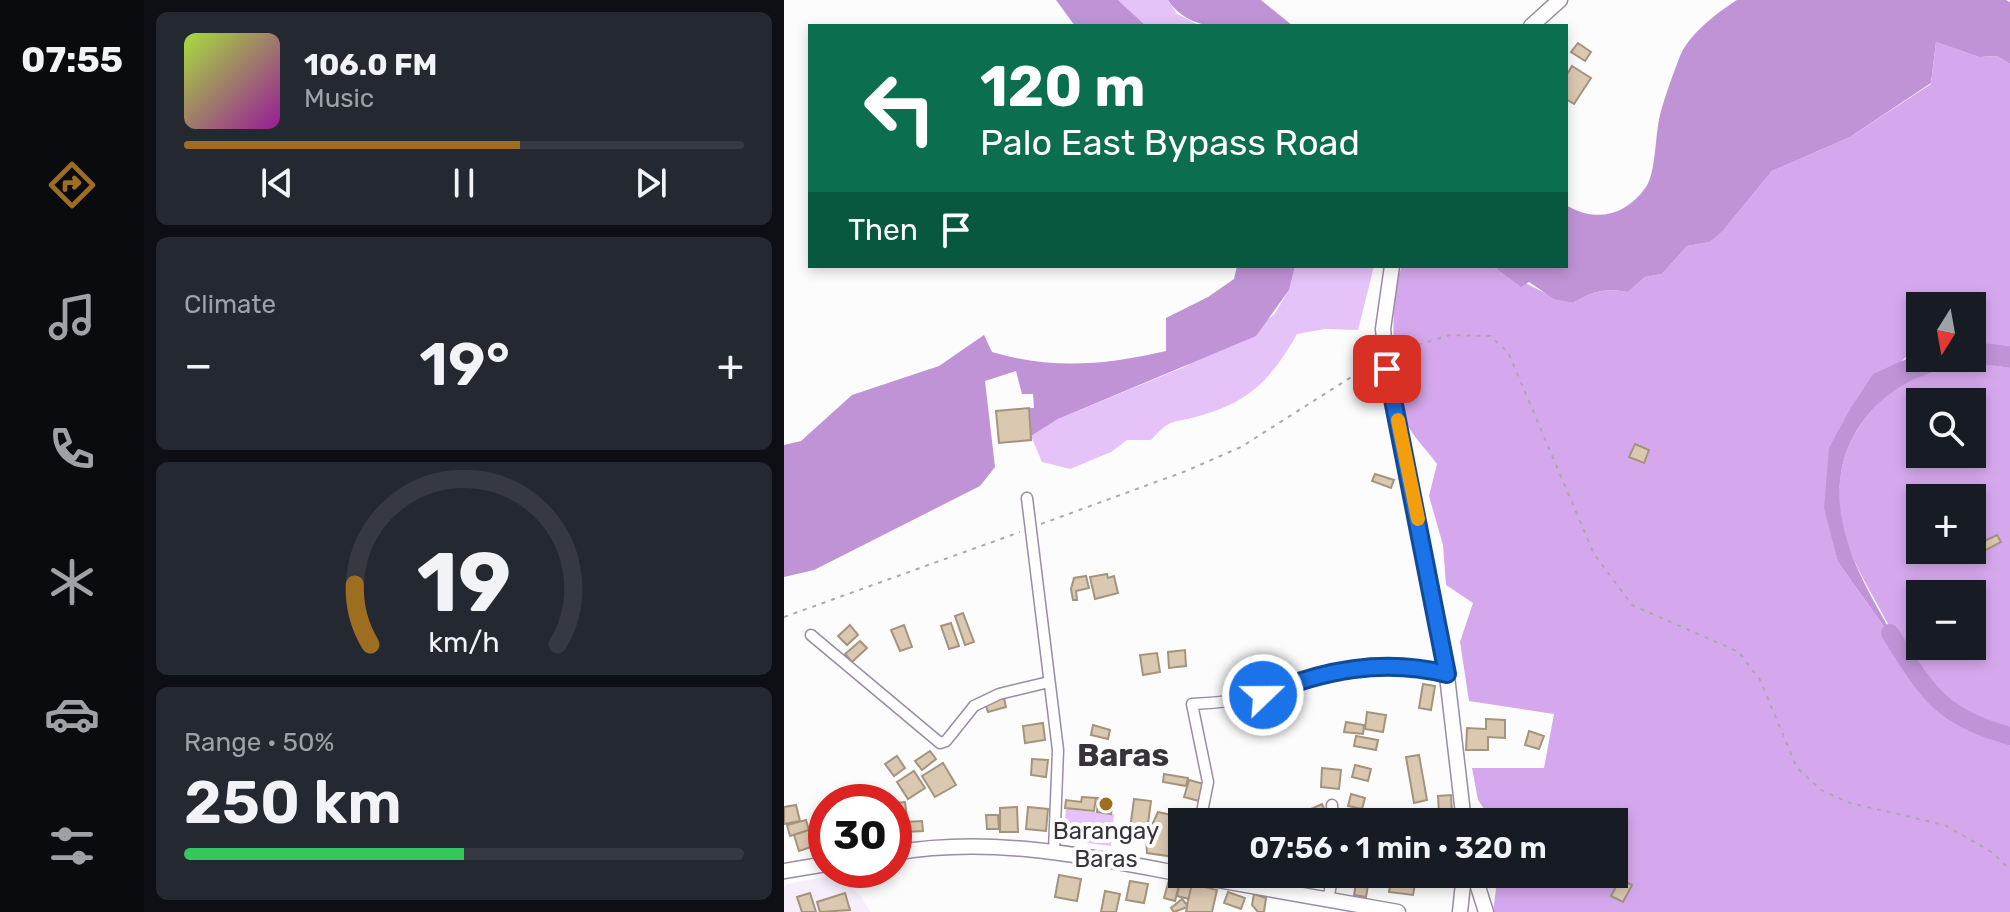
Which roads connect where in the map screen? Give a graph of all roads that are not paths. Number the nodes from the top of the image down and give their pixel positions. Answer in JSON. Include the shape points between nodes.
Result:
{"nodes":[{"id":1,"x":1560,"y":0,"type":"edge"},
{"id":2,"x":1533,"y":24,"type":"edge"},
{"id":3,"x":1392,"y":268,"type":"edge"},
{"id":4,"x":1027,"y":498,"type":"dead end"},
{"id":5,"x":811,"y":635,"type":"dead end"},
{"id":6,"x":1447,"y":674,"type":"junction"},
{"id":7,"x":1049,"y":682,"type":"junction"},
{"id":8,"x":1332,"y":805,"type":"dead end"},
{"id":9,"x":1203,"y":808,"type":"edge"},
{"id":10,"x":1332,"y":808,"type":"edge"},
{"id":11,"x":1462,"y":808,"type":"edge"},
{"id":12,"x":912,"y":851,"type":"edge"},
{"id":13,"x":1054,"y":851,"type":"junction"},
{"id":14,"x":808,"y":867,"type":"edge"},
{"id":15,"x":784,"y":871,"type":"edge"},
{"id":16,"x":1168,"y":871,"type":"edge"},
{"id":17,"x":1263,"y":888,"type":"edge"},
{"id":18,"x":1330,"y":888,"type":"edge"},
{"id":19,"x":1463,"y":888,"type":"edge"},
{"id":20,"x":1478,"y":888,"type":"edge"},
{"id":21,"x":1328,"y":900,"type":"junction"},
{"id":22,"x":1345,"y":908,"type":"edge"},
{"id":23,"x":1484,"y":911,"type":"edge"},
{"id":24,"x":1398,"y":912,"type":"edge"},
{"id":25,"x":1460,"y":912,"type":"edge"}],
"edges":[{"from":1,"to":2,"type":"main road"},
{"from":3,"to":6,"type":"main road","via":[[1384,318],[1386,355]]},
{"from":4,"to":7,"type":"street"},
{"from":5,"to":7,"type":"street","via":[[940,743],[974,706]]},
{"from":6,"to":9,"type":"street","via":[[1371,665],[1299,680],[1263,695],[1192,704],[1208,782]]},
{"from":6,"to":11,"type":"main road"},
{"from":7,"to":13,"type":"street","via":[[1058,750]]},
{"from":8,"to":10,"type":"street"},
{"from":12,"to":13,"type":"main road","via":[[957,845]]},
{"from":13,"to":16,"type":"main road"},
{"from":14,"to":15,"type":"main road"},
{"from":17,"to":21,"type":"main road"},
{"from":18,"to":21,"type":"street"},
{"from":19,"to":25,"type":"main road"},
{"from":20,"to":23,"type":"main road"},
{"from":21,"to":22,"type":"main road"},
{"from":22,"to":24,"type":"main road"}]}
